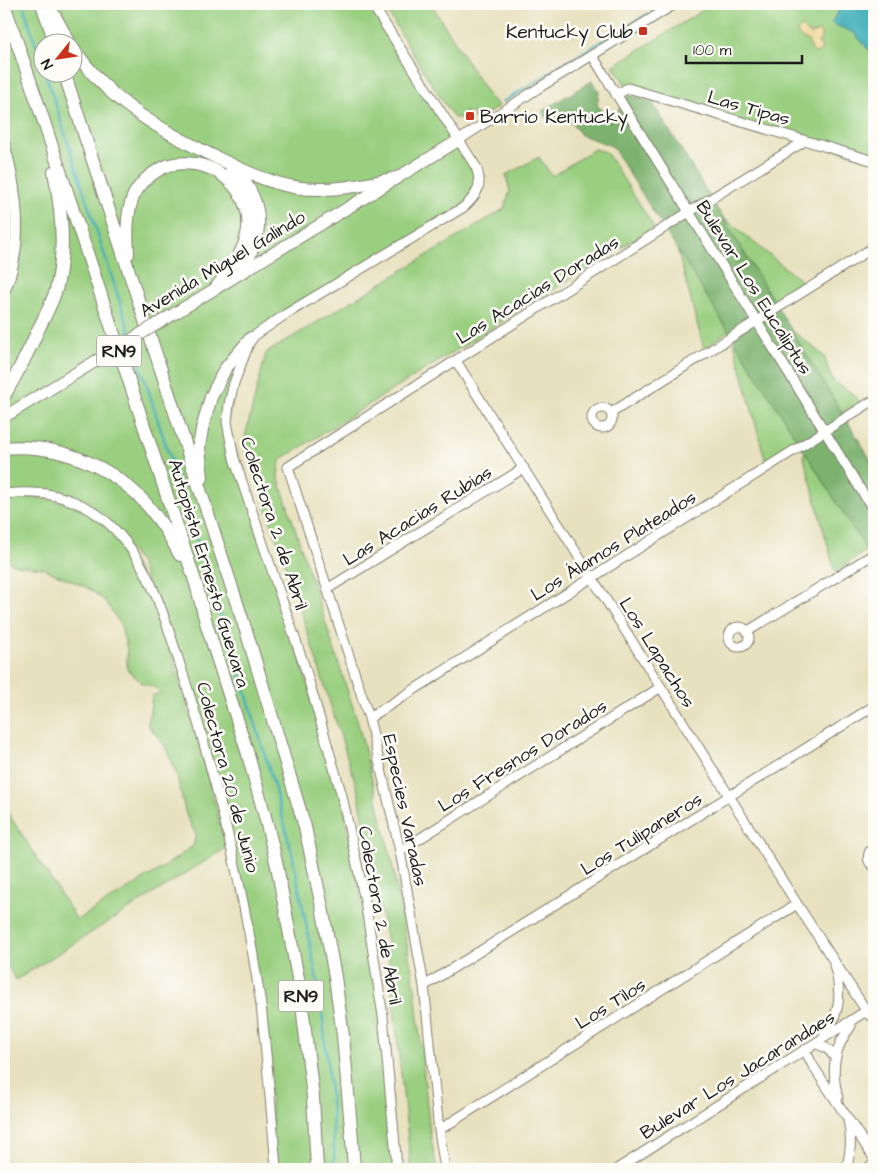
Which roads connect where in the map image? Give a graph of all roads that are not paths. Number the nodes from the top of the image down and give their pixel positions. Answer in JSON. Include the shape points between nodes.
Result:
{"nodes":[{"id":1,"x":4,"y":4,"type":"edge"},
{"id":2,"x":42,"y":4,"type":"edge"},
{"id":3,"x":48,"y":4,"type":"edge"},
{"id":4,"x":372,"y":4,"type":"edge"},
{"id":5,"x":676,"y":4,"type":"edge"},
{"id":6,"x":52,"y":32,"type":"edge"},
{"id":7,"x":64,"y":32,"type":"edge"},
{"id":8,"x":592,"y":55,"type":"junction"},
{"id":9,"x":82,"y":60,"type":"edge"},
{"id":10,"x":67,"y":82,"type":"edge"},
{"id":11,"x":616,"y":94,"type":"junction"},
{"id":12,"x":43,"y":118,"type":"junction"},
{"id":13,"x":459,"y":140,"type":"junction"},
{"id":14,"x":805,"y":141,"type":"junction"},
{"id":15,"x":4,"y":144,"type":"edge"},
{"id":16,"x":223,"y":161,"type":"junction"},
{"id":17,"x":874,"y":161,"type":"edge"},
{"id":18,"x":396,"y":178,"type":"junction"},
{"id":19,"x":689,"y":212,"type":"junction"},
{"id":20,"x":874,"y":247,"type":"edge"},
{"id":21,"x":244,"y":271,"type":"junction"},
{"id":22,"x":130,"y":274,"type":"junction"},
{"id":23,"x":216,"y":288,"type":"junction"},
{"id":24,"x":4,"y":291,"type":"edge"},
{"id":25,"x":757,"y":322,"type":"junction"},
{"id":26,"x":251,"y":338,"type":"junction"},
{"id":27,"x":456,"y":361,"type":"junction"},
{"id":28,"x":4,"y":396,"type":"edge"},
{"id":29,"x":874,"y":400,"type":"edge"},
{"id":30,"x":611,"y":413,"type":"dead end"},
{"id":31,"x":4,"y":417,"type":"edge"},
{"id":32,"x":825,"y":431,"type":"junction"},
{"id":33,"x":4,"y":448,"type":"edge"},
{"id":34,"x":288,"y":467,"type":"joint"},
{"id":35,"x":524,"y":468,"type":"junction"},
{"id":36,"x":4,"y":494,"type":"edge"},
{"id":37,"x":206,"y":507,"type":"junction"},
{"id":38,"x":874,"y":511,"type":"edge"},
{"id":39,"x":874,"y":554,"type":"edge"},
{"id":40,"x":592,"y":578,"type":"junction"},
{"id":41,"x":196,"y":584,"type":"junction"},
{"id":42,"x":327,"y":589,"type":"junction"},
{"id":43,"x":748,"y":631,"type":"dead end"},
{"id":44,"x":661,"y":687,"type":"junction"},
{"id":45,"x":874,"y":706,"type":"edge"},
{"id":46,"x":369,"y":718,"type":"junction"},
{"id":47,"x":730,"y":797,"type":"junction"},
{"id":48,"x":874,"y":848,"type":"edge"},
{"id":49,"x":400,"y":851,"type":"junction"},
{"id":50,"x":874,"y":866,"type":"edge"},
{"id":51,"x":797,"y":904,"type":"junction"},
{"id":52,"x":833,"y":960,"type":"junction"},
{"id":53,"x":424,"y":986,"type":"junction"},
{"id":54,"x":859,"y":998,"type":"junction"},
{"id":55,"x":838,"y":1006,"type":"junction"},
{"id":56,"x":871,"y":1011,"type":"edge"},
{"id":57,"x":853,"y":1023,"type":"junction"},
{"id":58,"x":819,"y":1043,"type":"junction"},
{"id":59,"x":806,"y":1052,"type":"junction"},
{"id":60,"x":834,"y":1061,"type":"junction"},
{"id":61,"x":813,"y":1066,"type":"junction"},
{"id":62,"x":839,"y":1104,"type":"junction"},
{"id":63,"x":847,"y":1117,"type":"junction"},
{"id":64,"x":439,"y":1130,"type":"junction"},
{"id":65,"x":868,"y":1148,"type":"junction"},
{"id":66,"x":874,"y":1158,"type":"edge"},
{"id":67,"x":848,"y":1160,"type":"edge"},
{"id":68,"x":276,"y":1169,"type":"edge"},
{"id":69,"x":317,"y":1169,"type":"edge"},
{"id":70,"x":354,"y":1169,"type":"edge"},
{"id":71,"x":396,"y":1169,"type":"edge"},
{"id":72,"x":445,"y":1169,"type":"edge"},
{"id":73,"x":617,"y":1169,"type":"edge"},
{"id":74,"x":628,"y":1169,"type":"edge"},
{"id":75,"x":856,"y":1169,"type":"edge"}],
"edges":[{"from":1,"to":12,"type":"highway","name":"Autopista Ernesto Guevara","number":"RN9"},
{"from":2,"to":6,"type":"highway"},
{"from":3,"to":7,"type":"highway"},
{"from":4,"to":13,"type":"street"},
{"from":5,"to":8,"type":"street"},
{"from":8,"to":11,"type":"street","name":"Bulevar Los Eucaliptus"},
{"from":8,"to":13,"type":"street"},
{"from":9,"to":16,"type":"highway","via":[[97,79],[126,105],[155,125]]},
{"from":10,"to":22,"type":"highway","name":"Autopista Ernesto Guevara","number":"RN9"},
{"from":11,"to":14,"type":"street","name":"Las Tipas","via":[[628,88]]},
{"from":11,"to":19,"type":"street","name":"Bulevar Los Eucaliptus"},
{"from":12,"to":28,"type":"highway","via":[[57,185],[62,254],[56,290]]},
{"from":12,"to":41,"type":"highway","name":"Autopista Ernesto Guevara","number":"RN9"},
{"from":13,"to":18,"type":"main road","name":"Avenida Miguel Galindo"},
{"from":13,"to":26,"type":"street","via":[[480,176],[480,184],[471,200]]},
{"from":14,"to":17,"type":"street","name":"Las Tipas"},
{"from":14,"to":19,"type":"street","name":"Las Acacias Doradas"},
{"from":15,"to":24,"type":"main road","via":[[17,215],[16,252]]},
{"from":16,"to":18,"type":"highway","via":[[295,187],[328,189]]},
{"from":16,"to":21,"type":"highway","via":[[244,181],[256,204],[258,232]]},
{"from":18,"to":21,"type":"main road","name":"Avenida Miguel Galindo"},
{"from":19,"to":25,"type":"street","name":"Bulevar Los Eucaliptus"},
{"from":19,"to":27,"type":"street","name":"Las Acacias Doradas"},
{"from":20,"to":25,"type":"street"},
{"from":21,"to":23,"type":"main road","name":"Avenida Miguel Galindo"},
{"from":22,"to":23,"type":"highway","via":[[127,240],[133,197],[153,173],[169,165],[186,163],[204,166],[226,177],[234,184],[247,210],[248,223],[242,252]]},
{"from":22,"to":37,"type":"highway","name":"Autopista Ernesto Guevara","number":"RN9"},
{"from":23,"to":31,"type":"main road","name":"Avenida Miguel Galindo","bridge":true},
{"from":25,"to":30,"type":"street"},
{"from":25,"to":32,"type":"street","name":"Bulevar Los Eucaliptus"},
{"from":26,"to":37,"type":"highway","via":[[218,382],[202,429],[200,447]]},
{"from":26,"to":71,"type":"street","name":"Colectora 2 de Abril","via":[[234,383],[227,422],[234,458],[306,671],[342,796],[365,901],[383,1016]]},
{"from":27,"to":34,"type":"street","name":"Las Acacias Doradas"},
{"from":27,"to":35,"type":"street","name":"Los Lapachos"},
{"from":29,"to":32,"type":"street","name":"Los Álamos Plateados"},
{"from":32,"to":38,"type":"street","name":"Bulevar Los Eucaliptus"},
{"from":32,"to":40,"type":"street","name":"Los Álamos Plateados"},
{"from":33,"to":41,"type":"highway","via":[[30,448],[69,455],[111,474],[131,489],[158,518]]},
{"from":34,"to":42,"type":"street","name":"Especies Varadas"},
{"from":35,"to":40,"type":"street","name":"Los Lapachos"},
{"from":35,"to":42,"type":"street","name":"Las Acacias Rubias"},
{"from":36,"to":68,"type":"street","name":"Colectora 20 de Junio","via":[[36,492],[77,503],[94,512],[126,541],[155,593],[195,714],[240,884],[260,994]]},
{"from":37,"to":70,"type":"highway","name":"Autopista Ernesto Guevara","number":"RN9","via":[[305,827],[334,977]]},
{"from":39,"to":43,"type":"street"},
{"from":40,"to":44,"type":"street","name":"Los Lapachos"},
{"from":40,"to":46,"type":"street","name":"Los Álamos Plateados"},
{"from":41,"to":69,"type":"highway","name":"Autopista Ernesto Guevara","number":"RN9","via":[[247,751],[277,866],[300,988],[313,1097]]},
{"from":42,"to":46,"type":"street","name":"Especies Varadas"},
{"from":44,"to":47,"type":"street","name":"Los Lapachos"},
{"from":44,"to":49,"type":"street","name":"Los Fresnos Dorados"},
{"from":45,"to":47,"type":"street","name":"Los Tulipaneros"},
{"from":46,"to":49,"type":"street","name":"Especies Varadas"},
{"from":47,"to":51,"type":"street","name":"Los Lapachos"},
{"from":47,"to":53,"type":"street","name":"Los Tulipaneros"},
{"from":48,"to":50,"type":"street","via":[[868,859]]},
{"from":49,"to":53,"type":"street","name":"Especies Varadas"},
{"from":51,"to":52,"type":"street","name":"Los Lapachos"},
{"from":51,"to":64,"type":"street","name":"Los Tilos"},
{"from":52,"to":54,"type":"street","name":"Los Lapachos"},
{"from":52,"to":55,"type":"street","name":"Los Lapachos","via":[[839,987]]},
{"from":53,"to":64,"type":"street","name":"Especies Varadas"},
{"from":54,"to":55,"type":"street","via":[[848,996]]},
{"from":54,"to":56,"type":"street","name":"Los Lapachos"},
{"from":55,"to":57,"type":"street","via":[[840,1015]]},
{"from":55,"to":58,"type":"street"},
{"from":56,"to":57,"type":"street","name":"Bulevar Los Jacarandaes"},
{"from":57,"to":58,"type":"street","name":"Bulevar Los Jacarandaes"},
{"from":57,"to":60,"type":"street","via":[[844,1035]]},
{"from":58,"to":59,"type":"street","name":"Bulevar Los Jacarandaes"},
{"from":58,"to":60,"type":"street","via":[[831,1052]]},
{"from":59,"to":61,"type":"street"},
{"from":59,"to":73,"type":"street","name":"Bulevar Los Jacarandaes"},
{"from":59,"to":74,"type":"street","name":"Bulevar Los Jacarandaes"},
{"from":60,"to":61,"type":"street","via":[[825,1070]]},
{"from":60,"to":62,"type":"street"},
{"from":61,"to":62,"type":"street"},
{"from":62,"to":63,"type":"street"},
{"from":63,"to":65,"type":"street"},
{"from":63,"to":67,"type":"street","via":[[850,1134]]},
{"from":64,"to":72,"type":"street","name":"Especies Varadas"},
{"from":65,"to":66,"type":"street"},
{"from":65,"to":67,"type":"street","via":[[856,1148]]},
{"from":67,"to":75,"type":"street"}]}
